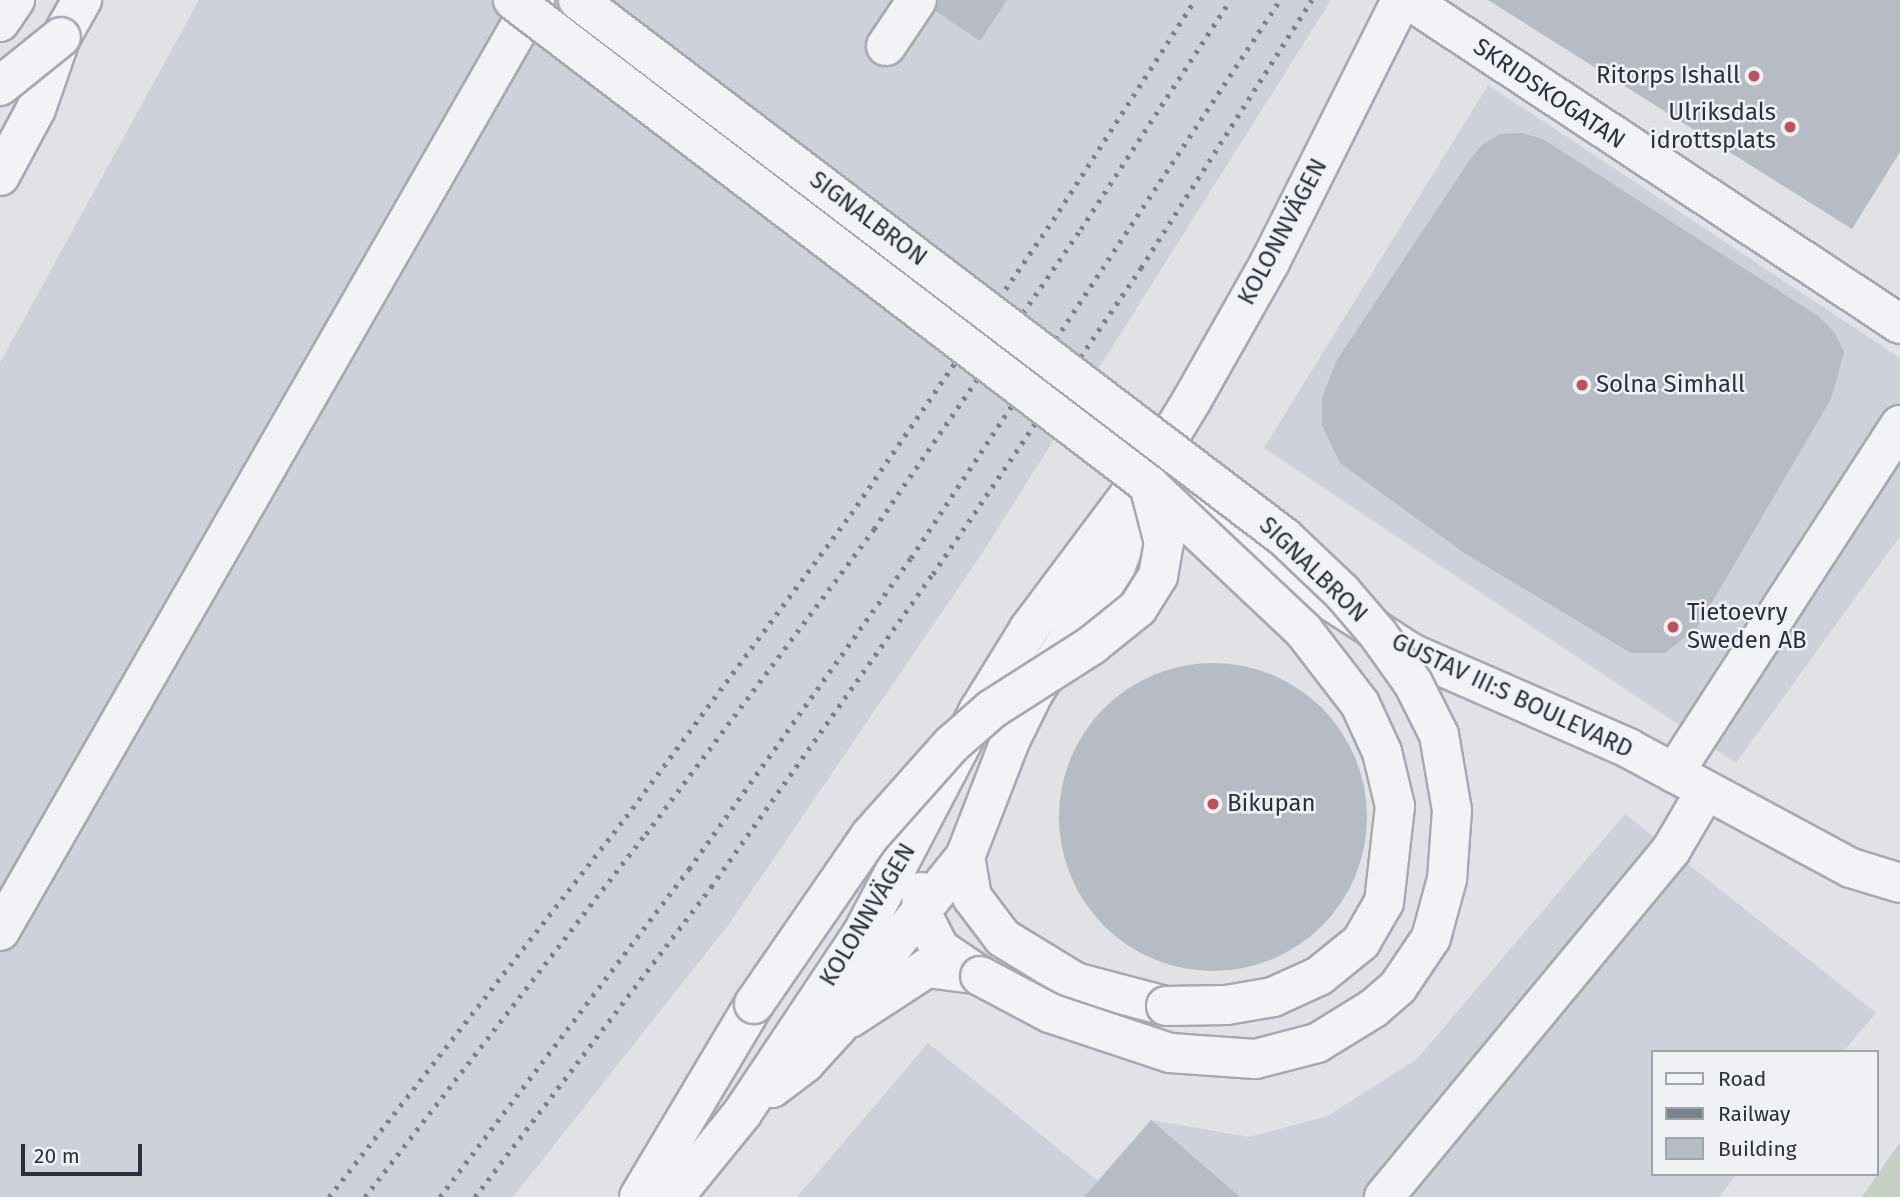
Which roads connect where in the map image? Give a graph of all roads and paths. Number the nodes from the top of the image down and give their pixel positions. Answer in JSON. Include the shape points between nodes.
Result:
{"nodes":[{"id":1,"x":72,"y":0,"type":"edge"},
{"id":2,"x":82,"y":0,"type":"edge"},
{"id":3,"x":513,"y":0,"type":"edge"},
{"id":4,"x":535,"y":0,"type":"edge"},
{"id":5,"x":578,"y":0,"type":"edge"},
{"id":6,"x":917,"y":0,"type":"edge"},
{"id":7,"x":1401,"y":0,"type":"edge"},
{"id":8,"x":1409,"y":0,"type":"edge"},
{"id":9,"x":61,"y":37,"type":"junction"},
{"id":10,"x":886,"y":46,"type":"dead end"},
{"id":11,"x":0,"y":86,"type":"edge"},
{"id":12,"x":0,"y":146,"type":"edge"},
{"id":13,"x":0,"y":177,"type":"edge"},
{"id":14,"x":1900,"y":324,"type":"edge"},
{"id":15,"x":1900,"y":425,"type":"edge"},
{"id":16,"x":1153,"y":472,"type":"junction"},
{"id":17,"x":979,"y":710,"type":"junction"},
{"id":18,"x":1690,"y":782,"type":"junction"},
{"id":19,"x":965,"y":857,"type":"junction"},
{"id":20,"x":1900,"y":883,"type":"edge"},
{"id":21,"x":922,"y":914,"type":"junction"},
{"id":22,"x":0,"y":931,"type":"edge"},
{"id":23,"x":980,"y":976,"type":"junction"},
{"id":24,"x":837,"y":1028,"type":"junction"},
{"id":25,"x":743,"y":1112,"type":"junction"},
{"id":26,"x":639,"y":1197,"type":"edge"},
{"id":27,"x":674,"y":1197,"type":"edge"},
{"id":28,"x":1384,"y":1197,"type":"edge"}],
"edges":[{"from":1,"to":12,"type":"street"},
{"from":2,"to":9,"type":"street"},
{"from":3,"to":16,"type":"street","name":"SIGNALBRON","bridge":true},
{"from":4,"to":22,"type":"street"},
{"from":5,"to":23,"type":"street","name":"SIGNALBRON","bridge":true,"via":[[1284,537],[1378,634],[1413,683],[1439,735],[1452,810],[1447,879],[1431,938],[1398,987],[1317,1044],[1255,1059],[1170,1053],[1050,1013]]},
{"from":6,"to":10,"type":"street"},
{"from":7,"to":16,"type":"street","name":"KOLONNVÄGEN","via":[[1270,262]]},
{"from":8,"to":14,"type":"street","name":"SKRIDSKOGATAN"},
{"from":9,"to":11,"type":"street","bridge":true},
{"from":9,"to":13,"type":"street","via":[[36,109]]},
{"from":15,"to":18,"type":"street"},
{"from":16,"to":17,"type":"street","name":"KOLONNVÄGEN","via":[[1029,629]]},
{"from":16,"to":18,"type":"street","name":"GUSTAV III:S BOULEVARD","via":[[1372,631],[1450,672],[1558,716]]},
{"from":16,"to":19,"type":"street","name":"KOLONNVÄGEN","via":[[1116,566],[1034,692],[1010,741]]},
{"from":16,"to":19,"type":"street","name":"SIGNALBRON","bridge":true,"via":[[1303,630],[1360,704],[1382,752],[1395,806],[1384,902],[1361,942],[1319,976],[1273,997],[1227,1005],[1166,1006],[1075,982],[1003,939],[972,897]]},
{"from":16,"to":26,"type":"street","bridge":true,"via":[[1164,542],[1158,576],[1138,608],[1092,645],[992,709],[952,744],[869,837],[754,1004]]},
{"from":17,"to":21,"type":"street","name":"KOLONNVÄGEN","via":[[956,796],[926,869]]},
{"from":17,"to":25,"type":"street","name":"KOLONNVÄGEN","via":[[886,894]]},
{"from":18,"to":20,"type":"street","name":"GUSTAV III:S BOULEVARD","via":[[1851,868]]},
{"from":18,"to":28,"type":"street","via":[[1671,850]]},
{"from":19,"to":21,"type":"street","name":"KOLONNVÄGEN"},
{"from":21,"to":23,"type":"street","name":"KOLONNVÄGEN","via":[[940,949]]},
{"from":21,"to":24,"type":"street","name":"KOLONNVÄGEN","via":[[871,973]]},
{"from":23,"to":24,"type":"street","name":"KOLONNVÄGEN","via":[[928,968]]},
{"from":24,"to":25,"type":"street","name":"KOLONNVÄGEN","via":[[805,1063]]},
{"from":25,"to":27,"type":"street","name":"KOLONNVÄGEN"}]}
